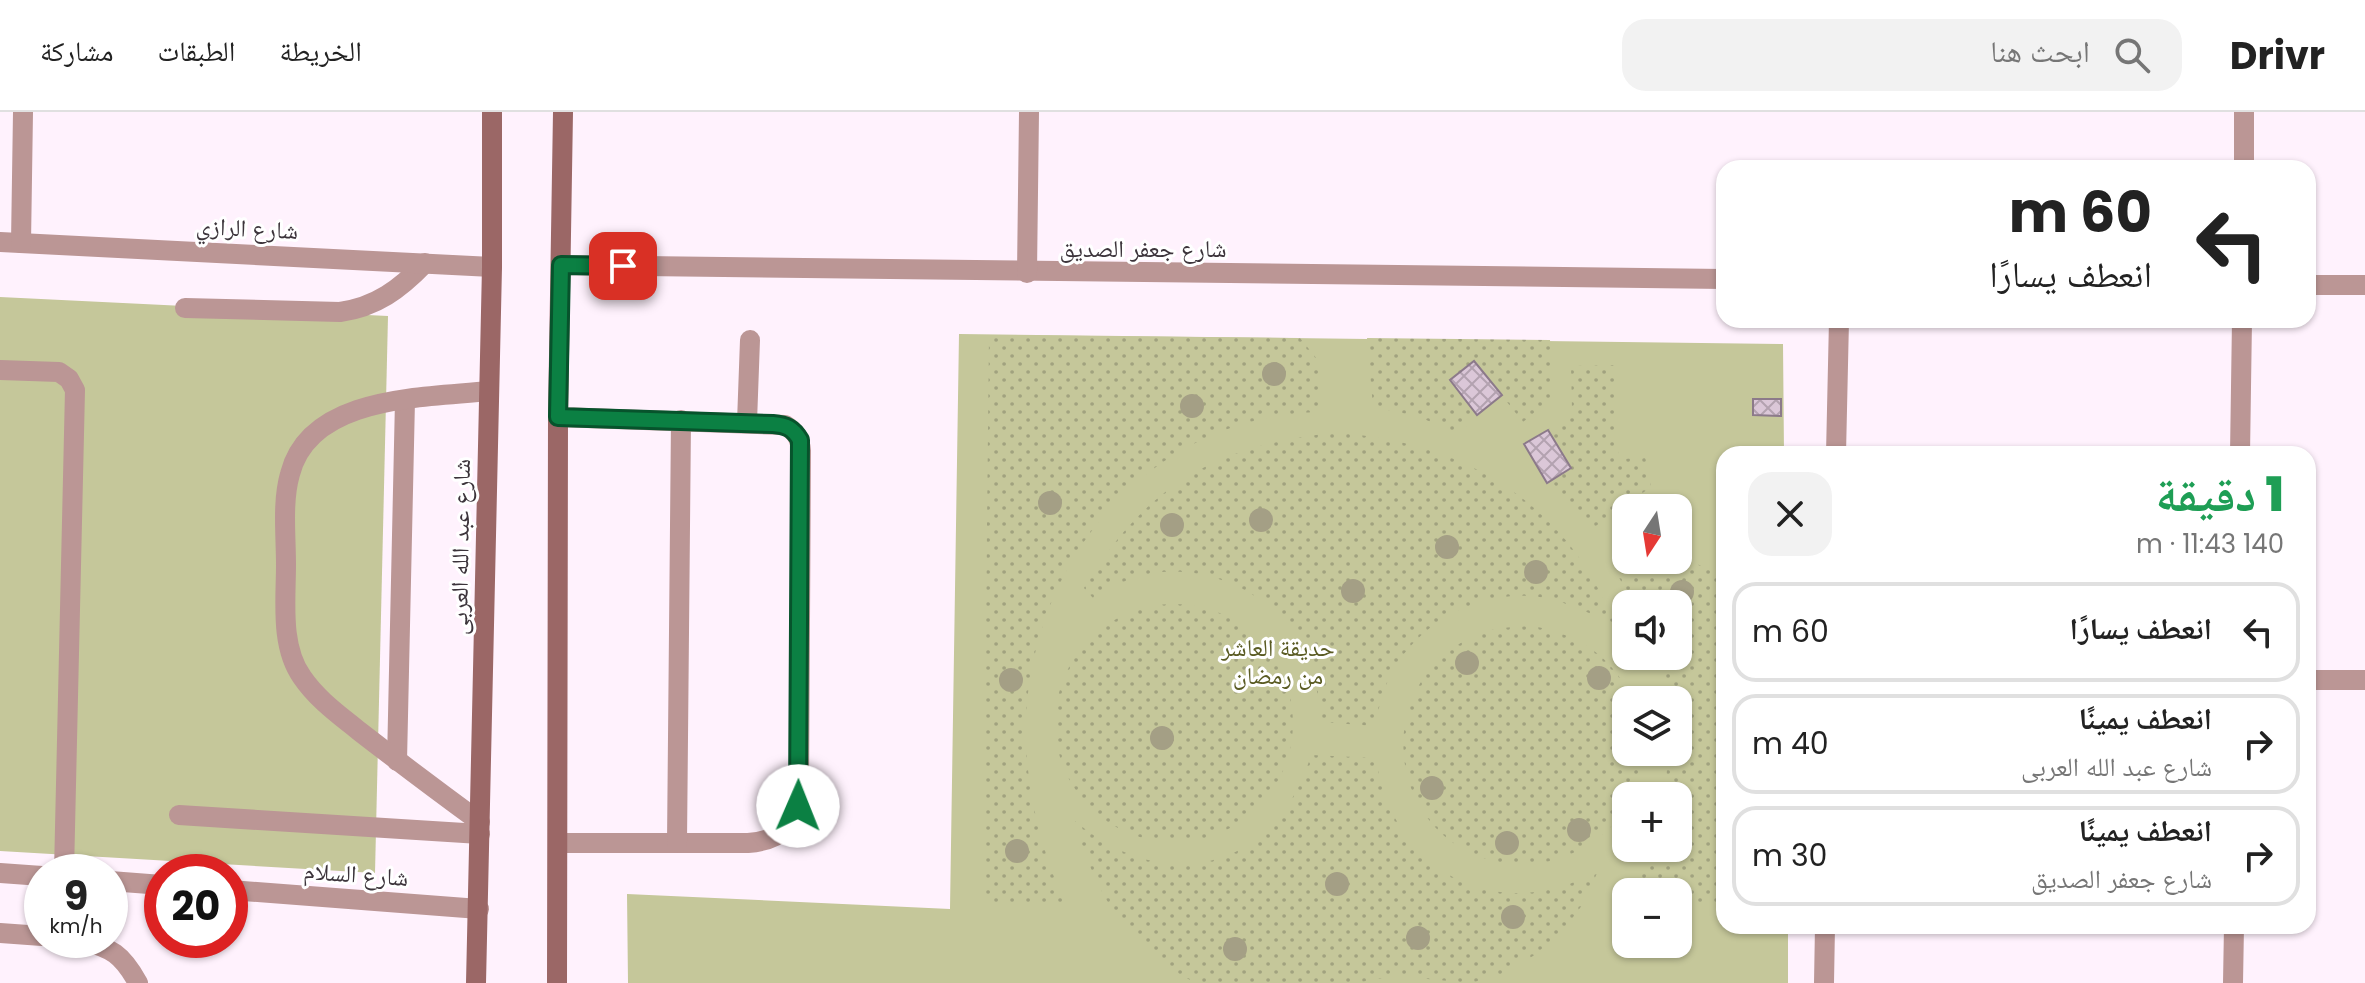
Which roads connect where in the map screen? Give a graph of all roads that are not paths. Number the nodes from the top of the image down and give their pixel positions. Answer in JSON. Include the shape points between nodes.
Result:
{"nodes":[{"id":1,"x":23,"y":112,"type":"edge"},
{"id":2,"x":492,"y":112,"type":"edge"},
{"id":3,"x":563,"y":112,"type":"edge"},
{"id":4,"x":1029,"y":112,"type":"edge"},
{"id":5,"x":2244,"y":112,"type":"edge"},
{"id":6,"x":2244,"y":160,"type":"edge"},
{"id":7,"x":0,"y":242,"type":"edge"},
{"id":8,"x":21,"y":243,"type":"junction"},
{"id":9,"x":425,"y":263,"type":"junction"},
{"id":10,"x":561,"y":265,"type":"junction"},
{"id":11,"x":492,"y":267,"type":"junction"},
{"id":12,"x":1027,"y":273,"type":"junction"},
{"id":13,"x":1716,"y":279,"type":"edge"},
{"id":14,"x":2316,"y":285,"type":"edge"},
{"id":15,"x":2365,"y":285,"type":"edge"},
{"id":16,"x":185,"y":308,"type":"dead end"},
{"id":17,"x":1839,"y":328,"type":"edge"},
{"id":18,"x":2242,"y":328,"type":"edge"},
{"id":19,"x":750,"y":340,"type":"dead end"},
{"id":20,"x":0,"y":370,"type":"edge"},
{"id":21,"x":489,"y":391,"type":"junction"},
{"id":22,"x":405,"y":400,"type":"junction"},
{"id":23,"x":558,"y":417,"type":"junction"},
{"id":24,"x":681,"y":420,"type":"junction"},
{"id":25,"x":747,"y":422,"type":"junction"},
{"id":26,"x":1836,"y":446,"type":"edge"},
{"id":27,"x":2240,"y":446,"type":"edge"},
{"id":28,"x":2316,"y":680,"type":"edge"},
{"id":29,"x":2365,"y":680,"type":"edge"},
{"id":30,"x":397,"y":761,"type":"junction"},
{"id":31,"x":179,"y":815,"type":"dead end"},
{"id":32,"x":480,"y":828,"type":"junction"},
{"id":33,"x":558,"y":843,"type":"junction"},
{"id":34,"x":677,"y":843,"type":"junction"},
{"id":35,"x":64,"y":854,"type":"edge"},
{"id":36,"x":0,"y":873,"type":"edge"},
{"id":37,"x":24,"y":875,"type":"edge"},
{"id":38,"x":248,"y":891,"type":"edge"},
{"id":39,"x":479,"y":909,"type":"junction"},
{"id":40,"x":0,"y":933,"type":"edge"},
{"id":41,"x":1825,"y":934,"type":"edge"},
{"id":42,"x":2234,"y":934,"type":"edge"},
{"id":43,"x":24,"y":935,"type":"edge"},
{"id":44,"x":122,"y":958,"type":"edge"},
{"id":45,"x":138,"y":983,"type":"edge"},
{"id":46,"x":476,"y":983,"type":"edge"},
{"id":47,"x":557,"y":983,"type":"edge"},
{"id":48,"x":1824,"y":983,"type":"edge"},
{"id":49,"x":2233,"y":983,"type":"edge"}],
"edges":[{"from":1,"to":8,"type":"street"},
{"from":2,"to":11,"type":"main road","name":"شارع عبد الله العربى"},
{"from":3,"to":10,"type":"main road"},
{"from":4,"to":12,"type":"street"},
{"from":5,"to":6,"type":"street"},
{"from":7,"to":8,"type":"street","name":"شارع الرازي"},
{"from":8,"to":9,"type":"street","name":"شارع الرازي"},
{"from":9,"to":11,"type":"street","name":"شارع الرازي"},
{"from":9,"to":16,"type":"street","via":[[394,291],[363,309]]},
{"from":10,"to":12,"type":"street","name":"شارع جعفر الصديق"},
{"from":10,"to":23,"type":"main road"},
{"from":11,"to":21,"type":"main road","name":"شارع عبد الله العربى"},
{"from":12,"to":13,"type":"street","name":"شارع جعفر الصديق"},
{"from":14,"to":15,"type":"street"},
{"from":17,"to":26,"type":"street"},
{"from":18,"to":27,"type":"street"},
{"from":19,"to":25,"type":"street"},
{"from":20,"to":35,"type":"street","via":[[59,372],[75,390]]},
{"from":21,"to":22,"type":"street"},
{"from":21,"to":32,"type":"main road","name":"شارع عبد الله العربى"},
{"from":22,"to":30,"type":"street"},
{"from":22,"to":30,"type":"street","via":[[344,413],[326,423],[298,452],[286,494],[286,621],[298,673],[314,695]]},
{"from":23,"to":24,"type":"street"},
{"from":23,"to":33,"type":"main road"},
{"from":24,"to":25,"type":"street"},
{"from":24,"to":34,"type":"street"},
{"from":25,"to":34,"type":"street","via":[[785,425],[800,440],[798,806],[792,822],[765,841]]},
{"from":28,"to":29,"type":"street"},
{"from":30,"to":32,"type":"street"},
{"from":31,"to":32,"type":"street"},
{"from":32,"to":39,"type":"main road","name":"شارع عبد الله العربى"},
{"from":33,"to":34,"type":"street"},
{"from":33,"to":47,"type":"main road"},
{"from":36,"to":37,"type":"street"},
{"from":38,"to":39,"type":"street","name":"شارع السلام"},
{"from":39,"to":46,"type":"main road","name":"شارع عبد الله العربى"},
{"from":40,"to":43,"type":"street"},
{"from":41,"to":48,"type":"street"},
{"from":42,"to":49,"type":"street"},
{"from":44,"to":45,"type":"street"}]}
